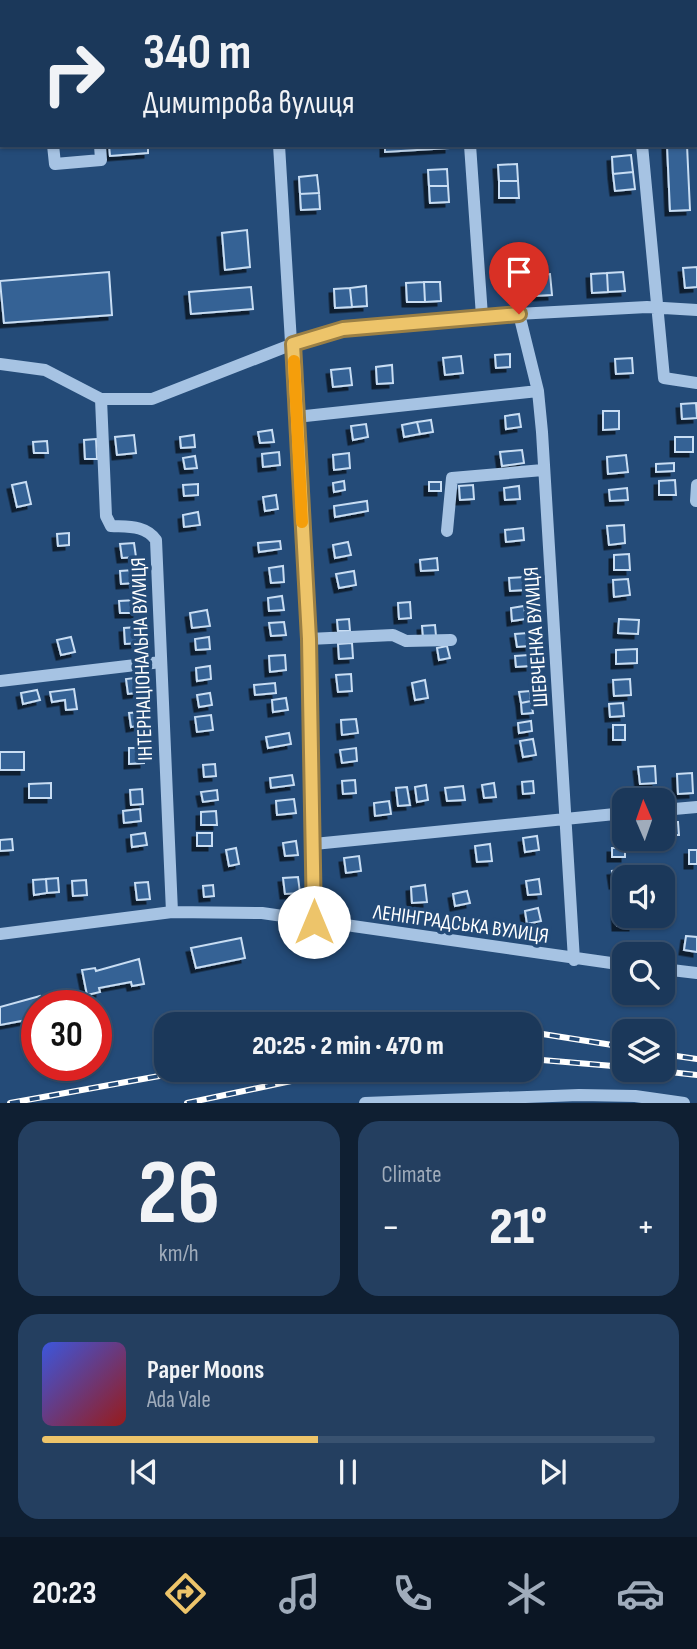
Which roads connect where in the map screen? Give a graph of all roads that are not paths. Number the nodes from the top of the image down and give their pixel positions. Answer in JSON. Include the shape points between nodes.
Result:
{"nodes":[{"id":1,"x":53,"y":147,"type":"edge"},
{"id":2,"x":100,"y":147,"type":"edge"},
{"id":3,"x":279,"y":147,"type":"edge"},
{"id":4,"x":470,"y":147,"type":"edge"},
{"id":5,"x":642,"y":147,"type":"edge"},
{"id":6,"x":659,"y":308,"type":"junction"},
{"id":7,"x":697,"y":310,"type":"edge"},
{"id":8,"x":519,"y":314,"type":"junction"},
{"id":9,"x":482,"y":316,"type":"junction"},
{"id":10,"x":293,"y":344,"type":"junction"},
{"id":11,"x":0,"y":364,"type":"edge"},
{"id":12,"x":697,"y":383,"type":"edge"},
{"id":13,"x":538,"y":391,"type":"junction"},
{"id":14,"x":102,"y":399,"type":"junction"},
{"id":15,"x":296,"y":417,"type":"junction"},
{"id":16,"x":543,"y":470,"type":"junction"},
{"id":17,"x":697,"y":485,"type":"edge"},
{"id":18,"x":696,"y":501,"type":"edge"},
{"id":19,"x":447,"y":531,"type":"dead end"},
{"id":20,"x":309,"y":639,"type":"junction"},
{"id":21,"x":451,"y":640,"type":"dead end"},
{"id":22,"x":161,"y":662,"type":"junction"},
{"id":23,"x":0,"y":681,"type":"edge"},
{"id":24,"x":697,"y":807,"type":"edge"},
{"id":25,"x":676,"y":809,"type":"edge"},
{"id":26,"x":612,"y":814,"type":"edge"},
{"id":27,"x":567,"y":819,"type":"junction"},
{"id":28,"x":314,"y":844,"type":"junction"},
{"id":29,"x":172,"y":912,"type":"junction"},
{"id":30,"x":314,"y":922,"type":"junction"},
{"id":31,"x":0,"y":934,"type":"edge"},
{"id":32,"x":574,"y":960,"type":"junction"},
{"id":33,"x":612,"y":964,"type":"edge"},
{"id":34,"x":675,"y":971,"type":"edge"},
{"id":35,"x":697,"y":973,"type":"edge"},
{"id":36,"x":579,"y":1099,"type":"edge"},
{"id":37,"x":372,"y":1102,"type":"edge"},
{"id":38,"x":684,"y":1103,"type":"edge"}],
"edges":[{"from":1,"to":2,"type":"street","via":[[55,164],[101,160]]},
{"from":3,"to":10,"type":"street"},
{"from":4,"to":9,"type":"street"},
{"from":5,"to":6,"type":"street"},
{"from":6,"to":7,"type":"street"},
{"from":6,"to":8,"type":"street"},
{"from":6,"to":12,"type":"street","via":[[664,379]]},
{"from":8,"to":9,"type":"street"},
{"from":8,"to":13,"type":"street","name":"ШЕВЧЕНКА ВУЛИЦЯ"},
{"from":9,"to":10,"type":"street","via":[[343,329]]},
{"from":10,"to":14,"type":"street","via":[[152,399]]},
{"from":10,"to":15,"type":"street"},
{"from":11,"to":14,"type":"street","via":[[45,370]]},
{"from":13,"to":15,"type":"street"},
{"from":13,"to":16,"type":"street","name":"ШЕВЧЕНКА ВУЛИЦЯ"},
{"from":14,"to":22,"type":"street","name":"ІНТЕРНАЦІОНАЛЬНА ВУЛИЦЯ","via":[[106,516],[111,526],[136,527],[156,540]]},
{"from":15,"to":20,"type":"street"},
{"from":16,"to":19,"type":"street","via":[[452,478]]},
{"from":16,"to":27,"type":"street","name":"ШЕВЧЕНКА ВУЛИЦЯ"},
{"from":17,"to":18,"type":"street"},
{"from":20,"to":21,"type":"street","via":[[393,635],[406,641]]},
{"from":20,"to":28,"type":"street"},
{"from":22,"to":23,"type":"street"},
{"from":22,"to":29,"type":"street","name":"ІНТЕРНАЦІОНАЛЬНА ВУЛИЦЯ"},
{"from":24,"to":25,"type":"street"},
{"from":26,"to":27,"type":"street"},
{"from":27,"to":28,"type":"street"},
{"from":27,"to":32,"type":"street","name":"ШЕВЧЕНКА ВУЛИЦЯ"},
{"from":28,"to":30,"type":"street"},
{"from":29,"to":30,"type":"street","name":"ЛЕНІНГРАДСЬКА ВУЛИЦЯ","via":[[261,913]]},
{"from":29,"to":31,"type":"street","name":"ЛЕНІНГРАДСЬКА ВУЛИЦЯ"},
{"from":30,"to":32,"type":"street","name":"ЛЕНІНГРАДСЬКА ВУЛИЦЯ"},
{"from":32,"to":33,"type":"street","name":"ЛЕНІНГРАДСЬКА ВУЛИЦЯ"},
{"from":34,"to":35,"type":"street"},
{"from":36,"to":37,"type":"street"},
{"from":36,"to":38,"type":"street","via":[[635,1096]]}]}
